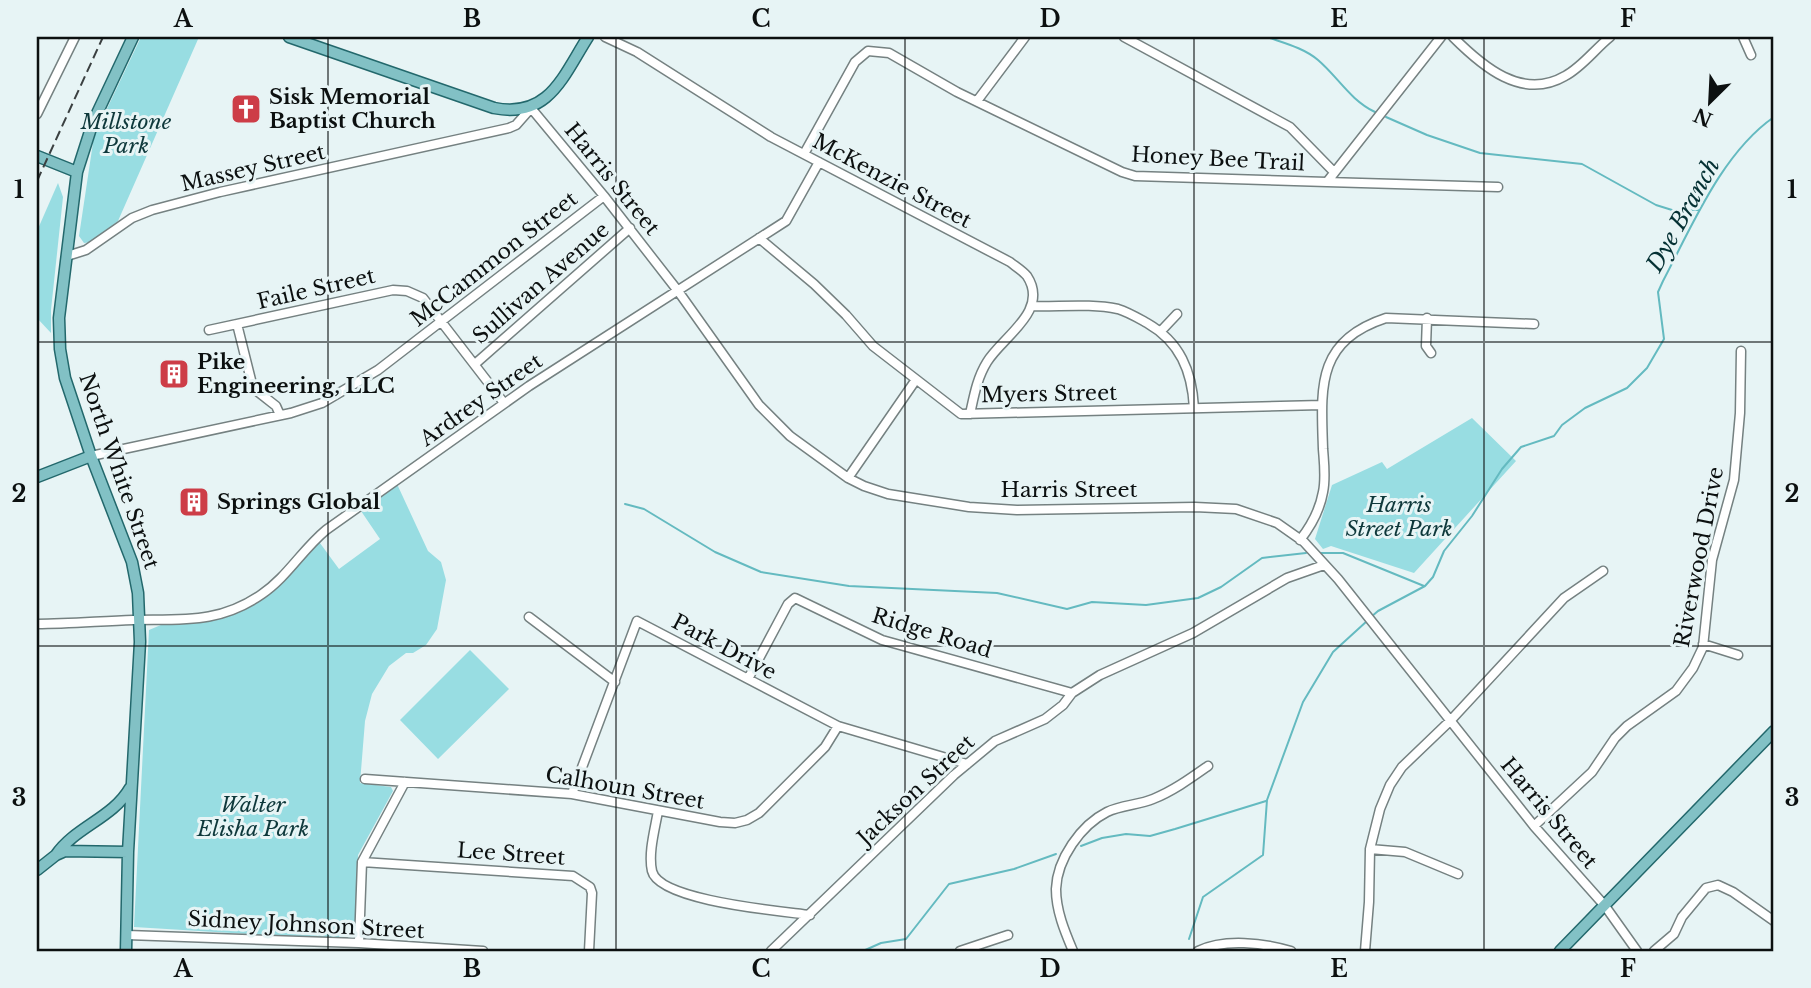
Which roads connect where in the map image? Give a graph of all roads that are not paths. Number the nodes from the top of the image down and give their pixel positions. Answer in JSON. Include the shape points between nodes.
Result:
{"nodes":[{"id":1,"x":75,"y":37,"type":"edge"},
{"id":2,"x":133,"y":37,"type":"edge"},
{"id":3,"x":289,"y":37,"type":"edge"},
{"id":4,"x":587,"y":37,"type":"edge"},
{"id":5,"x":605,"y":37,"type":"edge"},
{"id":6,"x":1025,"y":37,"type":"edge"},
{"id":7,"x":1124,"y":37,"type":"edge"},
{"id":8,"x":1441,"y":37,"type":"edge"},
{"id":9,"x":1453,"y":37,"type":"edge"},
{"id":10,"x":1610,"y":37,"type":"edge"},
{"id":11,"x":1743,"y":37,"type":"edge"},
{"id":12,"x":1751,"y":55,"type":"dead end"},
{"id":13,"x":977,"y":101,"type":"junction"},
{"id":14,"x":531,"y":108,"type":"junction"},
{"id":15,"x":37,"y":114,"type":"edge"},
{"id":16,"x":804,"y":154,"type":"junction"},
{"id":17,"x":37,"y":156,"type":"edge"},
{"id":18,"x":819,"y":162,"type":"junction"},
{"id":19,"x":77,"y":172,"type":"junction"},
{"id":20,"x":1334,"y":172,"type":"junction"},
{"id":21,"x":1327,"y":182,"type":"junction"},
{"id":22,"x":1499,"y":187,"type":"dead end"},
{"id":23,"x":604,"y":196,"type":"junction"},
{"id":24,"x":629,"y":228,"type":"junction"},
{"id":25,"x":758,"y":238,"type":"junction"},
{"id":26,"x":68,"y":256,"type":"junction"},
{"id":27,"x":678,"y":291,"type":"junction"},
{"id":28,"x":1031,"y":306,"type":"junction"},
{"id":29,"x":1177,"y":314,"type":"dead end"},
{"id":30,"x":1427,"y":318,"type":"junction"},
{"id":31,"x":443,"y":322,"type":"junction"},
{"id":32,"x":237,"y":324,"type":"junction"},
{"id":33,"x":1534,"y":324,"type":"dead end"},
{"id":34,"x":209,"y":330,"type":"dead end"},
{"id":35,"x":1161,"y":331,"type":"junction"},
{"id":36,"x":1741,"y":351,"type":"dead end"},
{"id":37,"x":1431,"y":354,"type":"dead end"},
{"id":38,"x":475,"y":364,"type":"junction"},
{"id":39,"x":915,"y":380,"type":"junction"},
{"id":40,"x":504,"y":404,"type":"junction"},
{"id":41,"x":1322,"y":405,"type":"junction"},
{"id":42,"x":1194,"y":408,"type":"junction"},
{"id":43,"x":970,"y":414,"type":"junction"},
{"id":44,"x":280,"y":415,"type":"junction"},
{"id":45,"x":90,"y":456,"type":"junction"},
{"id":46,"x":37,"y":477,"type":"edge"},
{"id":47,"x":848,"y":478,"type":"junction"},
{"id":48,"x":1300,"y":540,"type":"junction"},
{"id":49,"x":1324,"y":565,"type":"junction"},
{"id":50,"x":1603,"y":571,"type":"dead end"},
{"id":51,"x":529,"y":617,"type":"dead end"},
{"id":52,"x":140,"y":620,"type":"junction"},
{"id":53,"x":37,"y":624,"type":"edge"},
{"id":54,"x":1703,"y":644,"type":"junction"},
{"id":55,"x":1738,"y":655,"type":"dead end"},
{"id":56,"x":748,"y":679,"type":"junction"},
{"id":57,"x":615,"y":682,"type":"junction"},
{"id":58,"x":1072,"y":693,"type":"junction"},
{"id":59,"x":1451,"y":720,"type":"junction"},
{"id":60,"x":838,"y":726,"type":"junction"},
{"id":61,"x":1774,"y":731,"type":"edge"},
{"id":62,"x":967,"y":764,"type":"junction"},
{"id":63,"x":1209,"y":766,"type":"dead end"},
{"id":64,"x":365,"y":779,"type":"dead end"},
{"id":65,"x":405,"y":782,"type":"junction"},
{"id":66,"x":132,"y":784,"type":"junction"},
{"id":67,"x":572,"y":794,"type":"junction"},
{"id":68,"x":658,"y":811,"type":"junction"},
{"id":69,"x":1534,"y":826,"type":"junction"},
{"id":70,"x":1370,"y":849,"type":"junction"},
{"id":71,"x":128,"y":852,"type":"junction"},
{"id":72,"x":56,"y":855,"type":"junction"},
{"id":73,"x":362,"y":862,"type":"junction"},
{"id":74,"x":37,"y":870,"type":"edge"},
{"id":75,"x":1458,"y":874,"type":"dead end"},
{"id":76,"x":1605,"y":906,"type":"junction"},
{"id":77,"x":810,"y":915,"type":"junction"},
{"id":78,"x":1774,"y":921,"type":"edge"},
{"id":79,"x":127,"y":934,"type":"junction"},
{"id":80,"x":1008,"y":935,"type":"dead end"},
{"id":81,"x":282,"y":941,"type":"junction"},
{"id":82,"x":359,"y":943,"type":"junction"},
{"id":83,"x":126,"y":951,"type":"edge"},
{"id":84,"x":281,"y":951,"type":"edge"},
{"id":85,"x":483,"y":951,"type":"edge"},
{"id":86,"x":589,"y":951,"type":"edge"},
{"id":87,"x":771,"y":951,"type":"edge"},
{"id":88,"x":960,"y":951,"type":"edge"},
{"id":89,"x":1073,"y":951,"type":"edge"},
{"id":90,"x":1198,"y":951,"type":"edge"},
{"id":91,"x":1291,"y":951,"type":"edge"},
{"id":92,"x":1365,"y":951,"type":"edge"},
{"id":93,"x":1560,"y":951,"type":"edge"},
{"id":94,"x":1637,"y":951,"type":"edge"},
{"id":95,"x":1654,"y":951,"type":"edge"}],
"edges":[{"from":1,"to":15,"type":"street"},
{"from":2,"to":19,"type":"main road","name":"North White Street","via":[[93,122]]},
{"from":3,"to":14,"type":"main road","via":[[494,108]]},
{"from":4,"to":14,"type":"main road","via":[[553,91]]},
{"from":5,"to":16,"type":"street","name":"McKenzie Street","via":[[638,52]]},
{"from":6,"to":13,"type":"street"},
{"from":7,"to":20,"type":"street","via":[[1290,127]]},
{"from":8,"to":20,"type":"street","name":"Honey Bee Trail"},
{"from":9,"to":10,"type":"street","via":[[1478,61],[1525,86],[1566,76]]},
{"from":11,"to":12,"type":"street"},
{"from":13,"to":16,"type":"street","name":"Honey Bee Trail","via":[[890,53],[868,51],[855,62]]},
{"from":13,"to":21,"type":"street","name":"Honey Bee Trail","via":[[1135,176]]},
{"from":14,"to":23,"type":"street","name":"Harris Street"},
{"from":14,"to":26,"type":"street","name":"Massey Street","via":[[509,128],[152,210]]},
{"from":16,"to":18,"type":"street","name":"McKenzie Street"},
{"from":17,"to":19,"type":"main road"},
{"from":18,"to":25,"type":"street","name":"Ardrey Street","via":[[786,221]]},
{"from":18,"to":28,"type":"street","name":"McKenzie Street","via":[[1010,262],[1027,275]]},
{"from":19,"to":26,"type":"main road","name":"North White Street"},
{"from":20,"to":21,"type":"street","name":"Honey Bee Trail"},
{"from":21,"to":22,"type":"street"},
{"from":23,"to":24,"type":"street","name":"Harris Street"},
{"from":23,"to":31,"type":"street","name":"McCammon Street"},
{"from":24,"to":27,"type":"street","name":"Harris Street"},
{"from":24,"to":38,"type":"street","name":"Sullivan Avenue"},
{"from":25,"to":27,"type":"street","name":"Ardrey Street"},
{"from":25,"to":39,"type":"street","name":"Myers Street"},
{"from":26,"to":45,"type":"main road","name":"North White Street","via":[[60,349]]},
{"from":27,"to":40,"type":"street","name":"Ardrey Street"},
{"from":27,"to":47,"type":"street","name":"Harris Street","via":[[759,405],[790,436]]},
{"from":28,"to":35,"type":"street","via":[[1118,309]]},
{"from":28,"to":43,"type":"street","via":[[1030,313],[986,364]]},
{"from":29,"to":35,"type":"street"},
{"from":30,"to":33,"type":"street"},
{"from":30,"to":37,"type":"street","via":[[1426,346]]},
{"from":30,"to":41,"type":"street","via":[[1386,318],[1367,324],[1346,339],[1328,368]]},
{"from":31,"to":32,"type":"street","name":"Faile Street","via":[[423,298],[393,290]]},
{"from":31,"to":38,"type":"street","name":"Faile Street"},
{"from":31,"to":44,"type":"street","name":"McCammon Street","via":[[354,386],[322,403]]},
{"from":32,"to":34,"type":"street","name":"Faile Street"},
{"from":32,"to":44,"type":"street","via":[[253,388],[276,406]]},
{"from":35,"to":42,"type":"street","via":[[1186,363]]},
{"from":36,"to":54,"type":"street","name":"Riverwood Drive","via":[[1734,480],[1712,560]]},
{"from":38,"to":40,"type":"street","name":"Faile Street"},
{"from":39,"to":43,"type":"street","name":"Myers Street","via":[[961,414]]},
{"from":39,"to":47,"type":"street"},
{"from":40,"to":52,"type":"street","name":"Ardrey Street","via":[[326,530],[284,576],[251,601],[197,620]]},
{"from":41,"to":42,"type":"street","name":"Myers Street"},
{"from":41,"to":48,"type":"street","via":[[1323,494]]},
{"from":42,"to":43,"type":"street","name":"Myers Street"},
{"from":44,"to":45,"type":"street","name":"McCammon Street"},
{"from":45,"to":46,"type":"main road"},
{"from":45,"to":52,"type":"main road","name":"North White Street","via":[[132,562]]},
{"from":47,"to":48,"type":"street","name":"Harris Street","via":[[888,494],[969,507],[1236,509],[1277,523]]},
{"from":48,"to":49,"type":"street","name":"Harris Street"},
{"from":49,"to":58,"type":"street","name":"Jackson Street","via":[[1287,578],[1193,633],[1100,675]]},
{"from":49,"to":59,"type":"street","name":"Harris Street"},
{"from":50,"to":59,"type":"street","via":[[1564,598]]},
{"from":51,"to":57,"type":"street"},
{"from":52,"to":53,"type":"street","name":"Ardrey Street"},
{"from":52,"to":66,"type":"main road","name":"North White Street"},
{"from":54,"to":55,"type":"street"},
{"from":54,"to":69,"type":"street","name":"Riverwood Drive","via":[[1676,691],[1627,726],[1592,772]]},
{"from":56,"to":57,"type":"street","name":"Park Drive","via":[[637,621]]},
{"from":56,"to":58,"type":"street","name":"Ridge Road","via":[[795,598],[882,640]]},
{"from":56,"to":60,"type":"street","name":"Park Drive"},
{"from":57,"to":67,"type":"street","name":"Park Drive"},
{"from":58,"to":62,"type":"street","name":"Jackson Street","via":[[1045,719],[995,741]]},
{"from":59,"to":69,"type":"street","name":"Harris Street"},
{"from":59,"to":70,"type":"street","via":[[1402,767],[1390,785]]},
{"from":60,"to":62,"type":"street","name":"Park Drive"},
{"from":60,"to":68,"type":"street","name":"Calhoun Street","via":[[825,747],[747,820],[720,822]]},
{"from":61,"to":76,"type":"main road"},
{"from":62,"to":77,"type":"street","name":"Jackson Street"},
{"from":63,"to":89,"type":"street","via":[[1153,799],[1108,811],[1082,830],[1063,861],[1056,889],[1062,926]]},
{"from":64,"to":65,"type":"street","name":"Calhoun Street"},
{"from":65,"to":67,"type":"street","name":"Calhoun Street"},
{"from":65,"to":73,"type":"street"},
{"from":66,"to":71,"type":"main road","name":"North White Street"},
{"from":66,"to":72,"type":"main road","via":[[122,802],[64,843]]},
{"from":67,"to":68,"type":"street","name":"Calhoun Street"},
{"from":68,"to":77,"type":"street","via":[[652,873],[662,885],[682,894]]},
{"from":69,"to":76,"type":"street","name":"Harris Street"},
{"from":70,"to":75,"type":"street","via":[[1405,852]]},
{"from":70,"to":92,"type":"street"},
{"from":71,"to":72,"type":"main road","via":[[77,850]]},
{"from":71,"to":79,"type":"main road","name":"North White Street"},
{"from":72,"to":74,"type":"main road"},
{"from":73,"to":82,"type":"street"},
{"from":73,"to":86,"type":"street","name":"Lee Street","via":[[573,876],[592,893]]},
{"from":76,"to":93,"type":"main road"},
{"from":76,"to":94,"type":"street","name":"Harris Street"},
{"from":77,"to":87,"type":"street","name":"Jackson Street"},
{"from":78,"to":95,"type":"street","via":[[1718,885],[1706,888],[1674,933]]},
{"from":79,"to":81,"type":"street","name":"Sidney Johnson Street"},
{"from":79,"to":83,"type":"main road","name":"North White Street"},
{"from":80,"to":88,"type":"street"},
{"from":81,"to":82,"type":"street","name":"Sidney Johnson Street"},
{"from":81,"to":84,"type":"street"},
{"from":82,"to":85,"type":"street","name":"Sidney Johnson Street"},
{"from":90,"to":91,"type":"street","via":[[1248,943]]}]}
